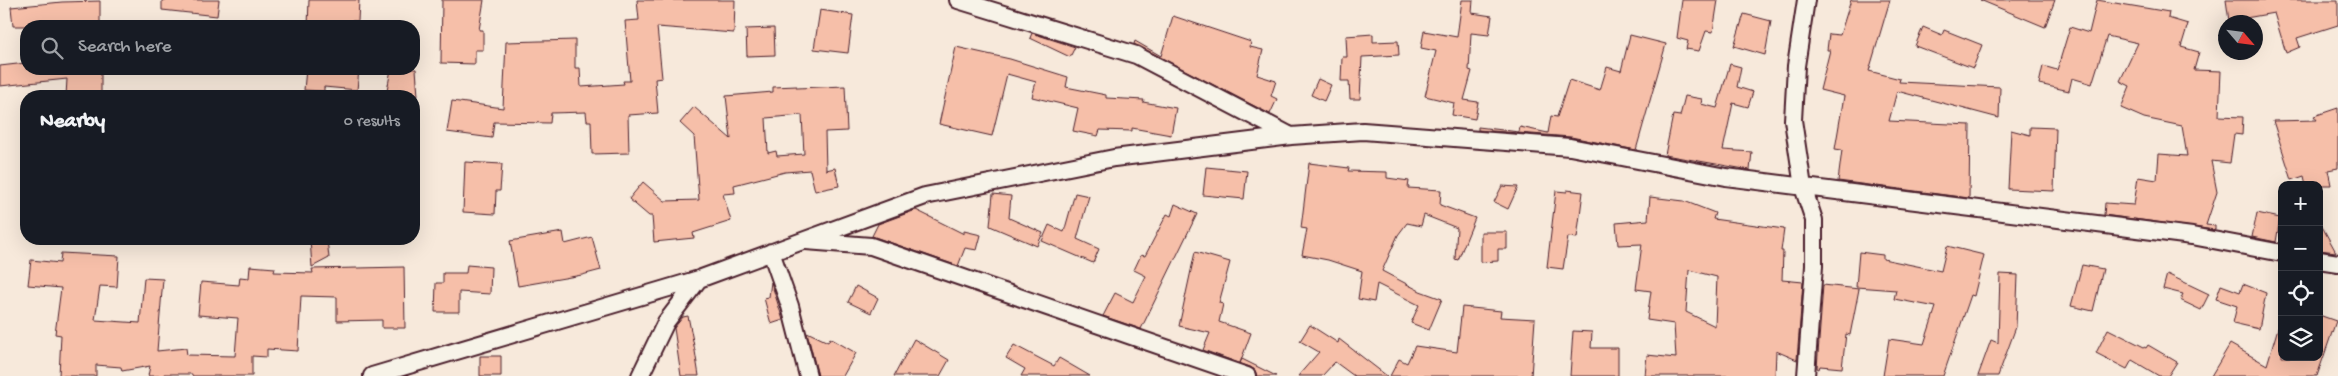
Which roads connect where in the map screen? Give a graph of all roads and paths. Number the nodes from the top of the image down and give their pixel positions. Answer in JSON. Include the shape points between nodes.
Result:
{"nodes":[{"id":1,"x":958,"y":0,"type":"edge"},
{"id":2,"x":1806,"y":0,"type":"edge"},
{"id":3,"x":1291,"y":136,"type":"junction"},
{"id":4,"x":1803,"y":187,"type":"junction"},
{"id":5,"x":801,"y":240,"type":"junction"},
{"id":6,"x":772,"y":252,"type":"junction"},
{"id":7,"x":2278,"y":252,"type":"edge"},
{"id":8,"x":2323,"y":261,"type":"edge"},
{"id":9,"x":2338,"y":263,"type":"edge"},
{"id":10,"x":699,"y":279,"type":"junction"},
{"id":11,"x":372,"y":376,"type":"edge"},
{"id":12,"x":640,"y":376,"type":"edge"},
{"id":13,"x":808,"y":376,"type":"edge"},
{"id":14,"x":1247,"y":376,"type":"edge"},
{"id":15,"x":1806,"y":376,"type":"edge"}],
"edges":[{"from":1,"to":3,"type":"street","via":[[1136,55]]},
{"from":2,"to":4,"type":"street","via":[[1796,66],[1793,120]]},
{"from":3,"to":4,"type":"street","via":[[1363,131],[1570,147],[1726,177]]},
{"from":3,"to":5,"type":"street","via":[[1114,158],[925,196]]},
{"from":4,"to":7,"type":"street","via":[[2192,236]]},
{"from":4,"to":15,"type":"street","via":[[1814,220]]},
{"from":5,"to":6,"type":"street"},
{"from":5,"to":14,"type":"street","via":[[871,246]]},
{"from":6,"to":10,"type":"street"},
{"from":6,"to":13,"type":"street"},
{"from":8,"to":9,"type":"street"},
{"from":10,"to":11,"type":"street"},
{"from":10,"to":12,"type":"street","via":[[666,322]]}]}
